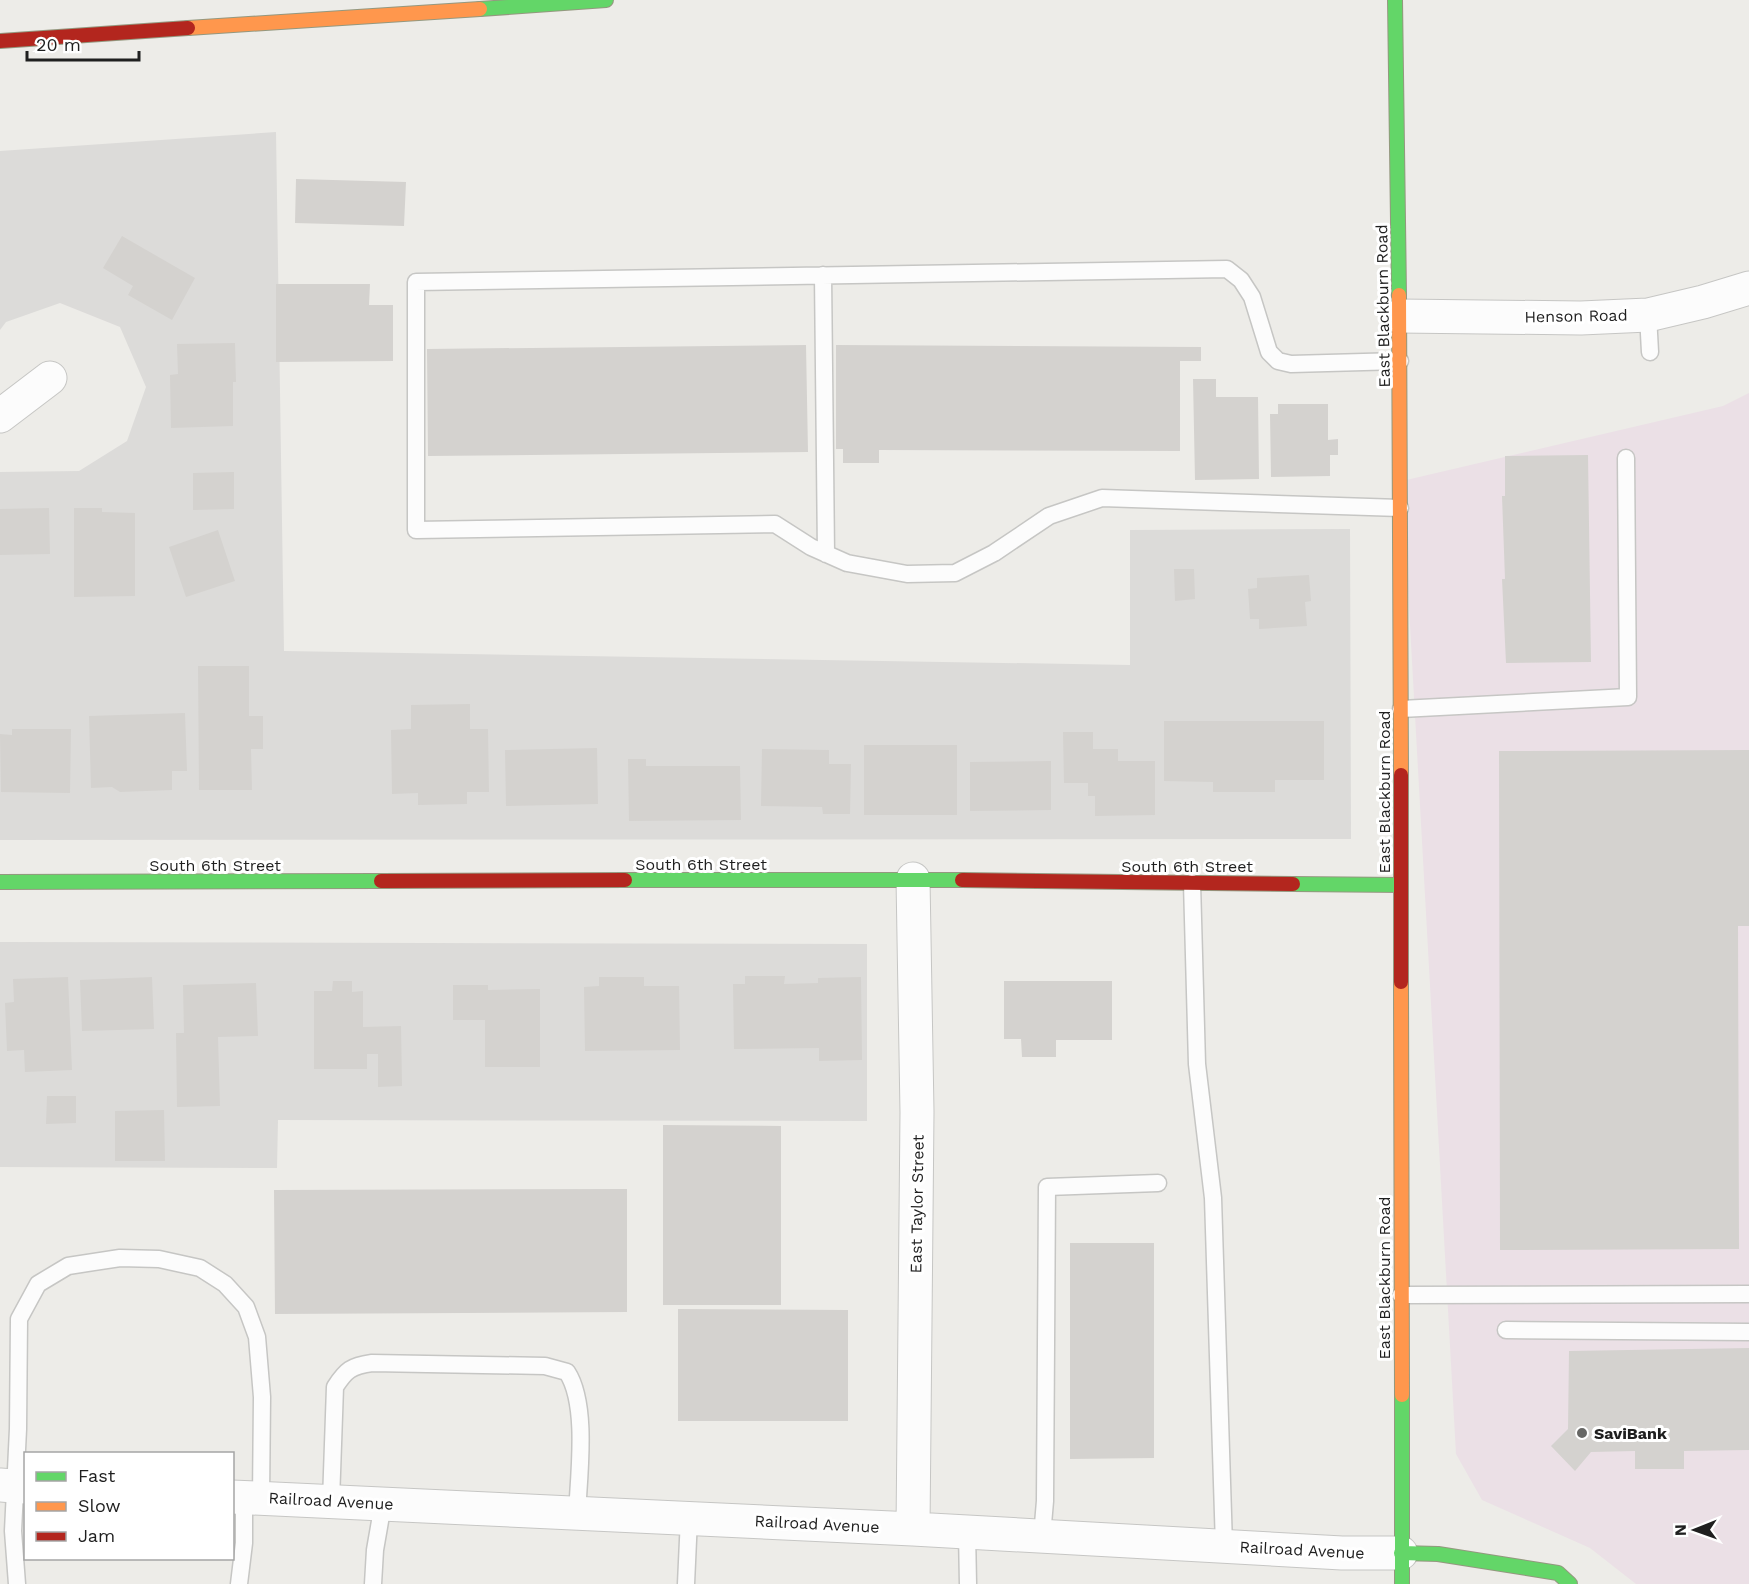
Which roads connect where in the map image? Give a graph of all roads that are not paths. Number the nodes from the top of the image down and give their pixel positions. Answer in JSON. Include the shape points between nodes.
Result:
{"nodes":[{"id":1,"x":606,"y":0,"type":"edge"},
{"id":2,"x":1395,"y":0,"type":"edge"},
{"id":3,"x":0,"y":41,"type":"edge"},
{"id":4,"x":822,"y":275,"type":"junction"},
{"id":5,"x":1749,"y":288,"type":"edge"},
{"id":6,"x":1648,"y":315,"type":"junction"},
{"id":7,"x":1399,"y":316,"type":"junction"},
{"id":8,"x":1650,"y":352,"type":"dead end"},
{"id":9,"x":1400,"y":361,"type":"junction"},
{"id":10,"x":50,"y":378,"type":"dead end"},
{"id":11,"x":0,"y":416,"type":"edge"},
{"id":12,"x":1626,"y":458,"type":"dead end"},
{"id":13,"x":1400,"y":508,"type":"junction"},
{"id":14,"x":826,"y":554,"type":"junction"},
{"id":15,"x":1401,"y":709,"type":"junction"},
{"id":16,"x":913,"y":879,"type":"junction"},
{"id":17,"x":0,"y":882,"type":"edge"},
{"id":18,"x":1192,"y":883,"type":"junction"},
{"id":19,"x":1401,"y":885,"type":"junction"},
{"id":20,"x":1158,"y":1183,"type":"dead end"},
{"id":21,"x":1749,"y":1294,"type":"edge"},
{"id":22,"x":1401,"y":1295,"type":"junction"},
{"id":23,"x":1506,"y":1330,"type":"dead end"},
{"id":24,"x":1749,"y":1332,"type":"edge"},
{"id":25,"x":14,"y":1486,"type":"edge"},
{"id":26,"x":246,"y":1497,"type":"edge"},
{"id":27,"x":331,"y":1501,"type":"junction"},
{"id":28,"x":383,"y":1504,"type":"junction"},
{"id":29,"x":577,"y":1513,"type":"junction"},
{"id":30,"x":689,"y":1518,"type":"junction"},
{"id":31,"x":914,"y":1529,"type":"junction"},
{"id":32,"x":967,"y":1532,"type":"junction"},
{"id":33,"x":1042,"y":1536,"type":"junction"},
{"id":34,"x":1224,"y":1546,"type":"junction"},
{"id":35,"x":1402,"y":1569,"type":"edge"},
{"id":36,"x":17,"y":1584,"type":"edge"},
{"id":37,"x":239,"y":1584,"type":"edge"},
{"id":38,"x":373,"y":1584,"type":"edge"},
{"id":39,"x":686,"y":1584,"type":"edge"},
{"id":40,"x":968,"y":1584,"type":"edge"},
{"id":41,"x":1570,"y":1584,"type":"edge"}],
"edges":[{"from":1,"to":3,"type":"main road"},
{"from":2,"to":7,"type":"main road","name":"East Blackburn Road"},
{"from":4,"to":9,"type":"lane","via":[[1227,269],[1241,280],[1252,297],[1269,352],[1278,361]]},
{"from":4,"to":14,"type":"lane"},
{"from":4,"to":14,"type":"lane","via":[[416,282],[416,530],[775,524]]},
{"from":5,"to":6,"type":"street","name":"Henson Road"},
{"from":6,"to":7,"type":"street","name":"Henson Road"},
{"from":6,"to":8,"type":"lane"},
{"from":7,"to":9,"type":"main road","name":"East Blackburn Road"},
{"from":9,"to":13,"type":"main road","name":"East Blackburn Road"},
{"from":10,"to":11,"type":"street"},
{"from":12,"to":15,"type":"lane","via":[[1628,698]]},
{"from":13,"to":14,"type":"lane","via":[[1102,498],[1049,516],[994,553],[955,573],[907,574],[848,563]]},
{"from":13,"to":15,"type":"main road","name":"East Blackburn Road"},
{"from":15,"to":19,"type":"main road","name":"East Blackburn Road"},
{"from":16,"to":17,"type":"main road","name":"South 6th Street"},
{"from":16,"to":18,"type":"main road","name":"South 6th Street"},
{"from":16,"to":31,"type":"street","name":"East Taylor Street","via":[[917,1112]]},
{"from":18,"to":19,"type":"main road","name":"South 6th Street"},
{"from":18,"to":34,"type":"lane","via":[[1197,1064],[1213,1198]]},
{"from":19,"to":22,"type":"main road","name":"East Blackburn Road"},
{"from":20,"to":33,"type":"lane","via":[[1047,1187]]},
{"from":21,"to":22,"type":"lane"},
{"from":22,"to":35,"type":"main road","name":"East Blackburn Road"},
{"from":23,"to":24,"type":"lane"},
{"from":25,"to":26,"type":"lane","via":[[19,1319],[38,1284],[68,1266],[120,1258],[159,1259],[200,1268],[225,1284],[246,1306],[257,1337],[263,1453]]},
{"from":25,"to":36,"type":"lane"},
{"from":26,"to":27,"type":"street","name":"Railroad Avenue"},
{"from":26,"to":37,"type":"lane"},
{"from":27,"to":28,"type":"street","name":"Railroad Avenue"},
{"from":27,"to":29,"type":"lane","via":[[335,1387],[344,1373],[357,1365],[372,1363],[545,1366],[567,1372],[580,1405]]},
{"from":28,"to":29,"type":"street","name":"Railroad Avenue"},
{"from":28,"to":38,"type":"lane"},
{"from":29,"to":30,"type":"street","name":"Railroad Avenue"},
{"from":30,"to":31,"type":"street","name":"Railroad Avenue"},
{"from":30,"to":39,"type":"lane"},
{"from":31,"to":32,"type":"street","name":"Railroad Avenue"},
{"from":32,"to":33,"type":"street","name":"Railroad Avenue"},
{"from":32,"to":40,"type":"lane"},
{"from":33,"to":34,"type":"street","name":"Railroad Avenue"},
{"from":34,"to":35,"type":"street","name":"Railroad Avenue","via":[[1342,1552]]},
{"from":35,"to":41,"type":"main road","via":[[1438,1554],[1558,1573]]}]}
